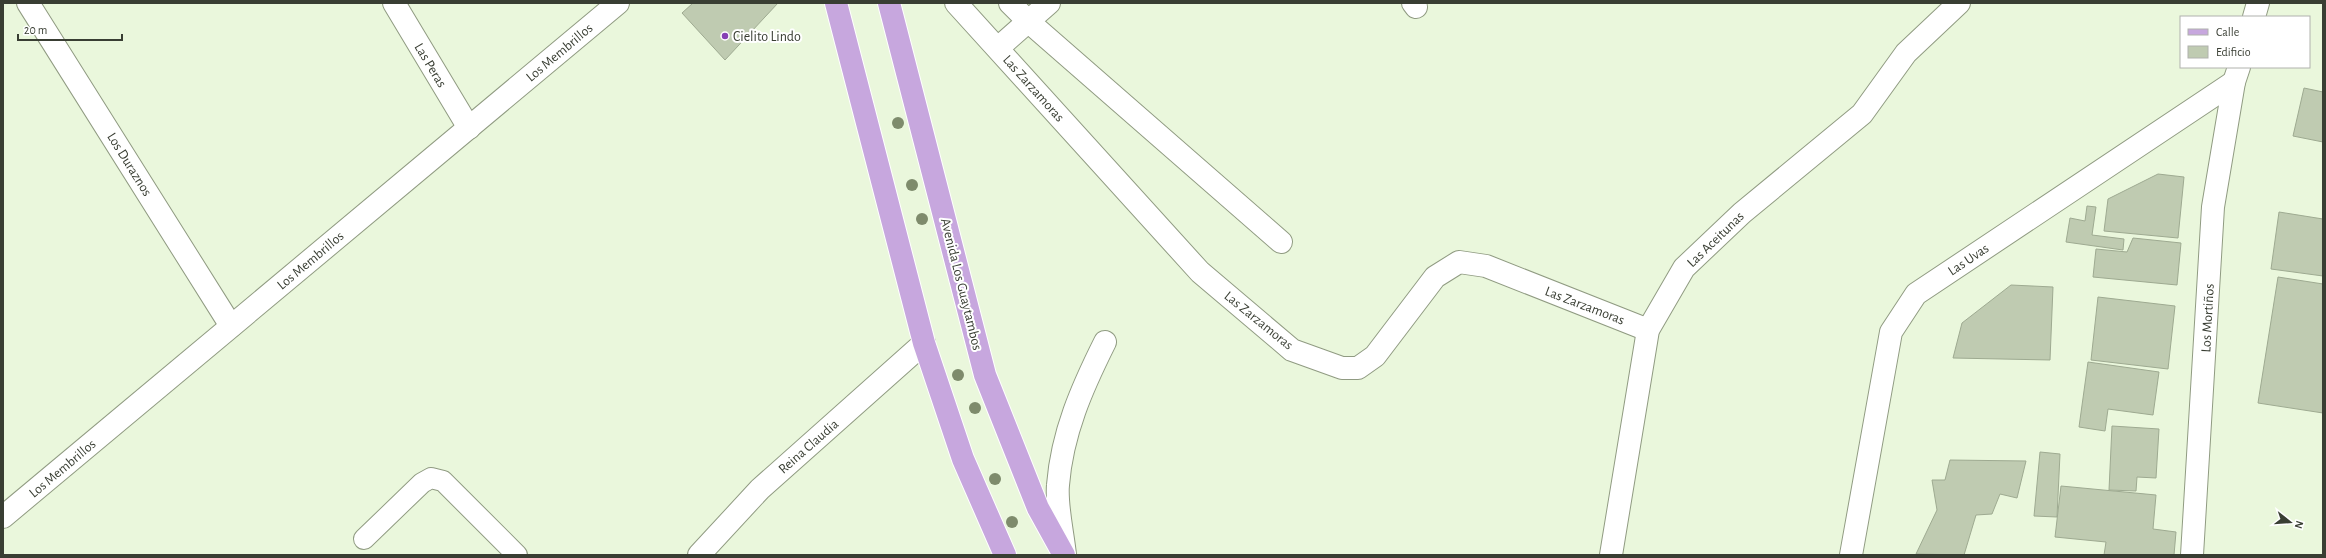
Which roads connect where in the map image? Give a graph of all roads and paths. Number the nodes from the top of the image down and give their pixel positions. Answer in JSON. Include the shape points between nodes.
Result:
{"nodes":[{"id":1,"x":28,"y":3,"type":"edge"},
{"id":2,"x":394,"y":3,"type":"edge"},
{"id":3,"x":618,"y":3,"type":"edge"},
{"id":4,"x":836,"y":3,"type":"edge"},
{"id":5,"x":889,"y":3,"type":"edge"},
{"id":6,"x":956,"y":3,"type":"edge"},
{"id":7,"x":1010,"y":3,"type":"edge"},
{"id":8,"x":1048,"y":3,"type":"edge"},
{"id":9,"x":1959,"y":3,"type":"edge"},
{"id":10,"x":2258,"y":3,"type":"edge"},
{"id":11,"x":2254,"y":16,"type":"edge"},
{"id":12,"x":1029,"y":22,"type":"junction"},
{"id":13,"x":998,"y":48,"type":"junction"},
{"id":14,"x":2236,"y":74,"type":"edge"},
{"id":15,"x":468,"y":128,"type":"junction"},
{"id":16,"x":1281,"y":242,"type":"dead end"},
{"id":17,"x":231,"y":326,"type":"junction"},
{"id":18,"x":1648,"y":330,"type":"junction"},
{"id":19,"x":1105,"y":342,"type":"dead end"},
{"id":20,"x":924,"y":343,"type":"junction"},
{"id":21,"x":3,"y":517,"type":"edge"},
{"id":22,"x":364,"y":540,"type":"dead end"},
{"id":23,"x":517,"y":555,"type":"edge"},
{"id":24,"x":699,"y":555,"type":"edge"},
{"id":25,"x":1005,"y":555,"type":"edge"},
{"id":26,"x":1065,"y":555,"type":"edge"},
{"id":27,"x":1611,"y":555,"type":"edge"},
{"id":28,"x":1851,"y":555,"type":"edge"},
{"id":29,"x":2192,"y":555,"type":"edge"}],
"edges":[{"from":1,"to":17,"type":"street","name":"Los Duraznos"},
{"from":2,"to":15,"type":"street","name":"Las Peras"},
{"from":3,"to":15,"type":"street","name":"Los Membrillos"},
{"from":4,"to":20,"type":"main road"},
{"from":5,"to":26,"type":"main road","name":"Avenida Los Guaytambos","via":[[985,374],[1038,508]]},
{"from":6,"to":13,"type":"street","name":"Las Zarzamoras"},
{"from":7,"to":12,"type":"street"},
{"from":8,"to":12,"type":"street"},
{"from":9,"to":18,"type":"street","name":"Las Aceitunas","via":[[1906,53],[1862,114],[1742,213],[1684,268]]},
{"from":10,"to":11,"type":"street"},
{"from":12,"to":13,"type":"street"},
{"from":12,"to":16,"type":"street"},
{"from":13,"to":18,"type":"street","name":"Las Zarzamoras","via":[[1200,272],[1292,350],[1342,368],[1358,368],[1375,356],[1435,277],[1459,262],[1486,266]]},
{"from":14,"to":28,"type":"street","name":"Las Uvas","via":[[1916,294],[1891,332]]},
{"from":14,"to":29,"type":"street","name":"Los Mortiños","via":[[2213,207]]},
{"from":15,"to":17,"type":"street","name":"Los Membrillos"},
{"from":17,"to":21,"type":"street","name":"Los Membrillos"},
{"from":18,"to":27,"type":"street","name":"Las Aceitunas"},
{"from":19,"to":26,"type":"street","via":[[1081,391],[1065,445],[1058,486]]},
{"from":20,"to":24,"type":"street","name":"Reina Claudia","via":[[760,488]]},
{"from":20,"to":25,"type":"main road","via":[[963,458]]},
{"from":22,"to":23,"type":"lane","via":[[422,483],[431,478],[443,481]]}]}
